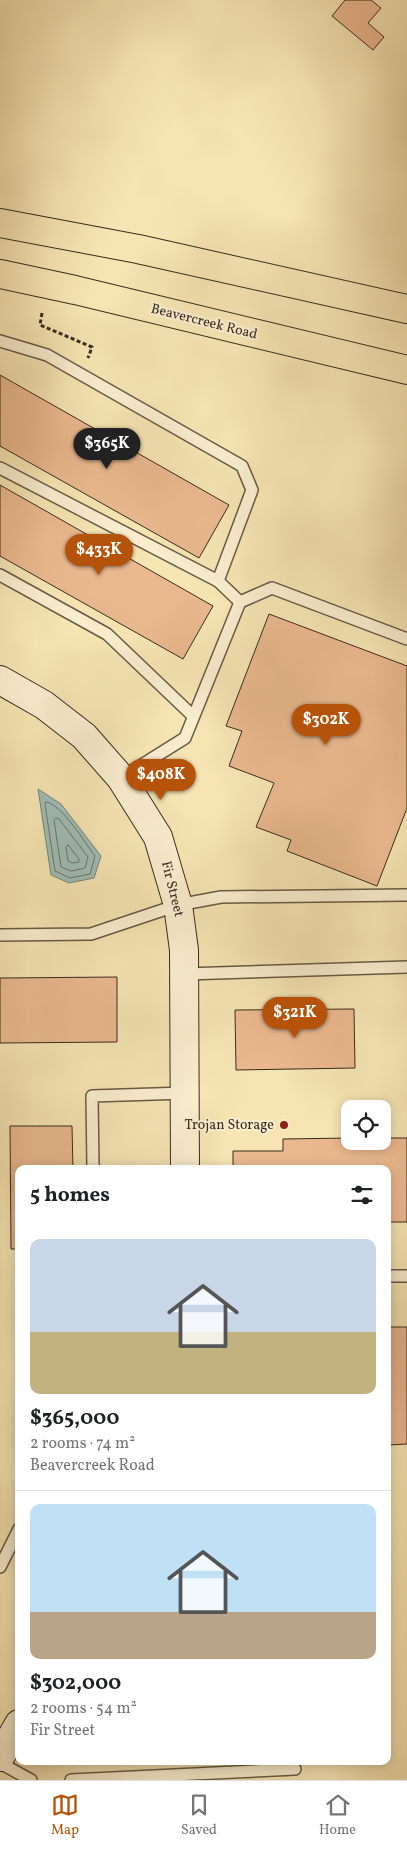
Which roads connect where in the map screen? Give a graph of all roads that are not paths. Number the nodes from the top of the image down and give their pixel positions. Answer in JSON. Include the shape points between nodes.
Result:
{"nodes":[{"id":1,"x":0,"y":223,"type":"edge"},
{"id":2,"x":0,"y":274,"type":"edge"},
{"id":3,"x":407,"y":309,"type":"edge"},
{"id":4,"x":0,"y":341,"type":"edge"},
{"id":5,"x":407,"y":370,"type":"edge"},
{"id":6,"x":0,"y":468,"type":"edge"},
{"id":7,"x":0,"y":574,"type":"edge"},
{"id":8,"x":218,"y":581,"type":"junction"},
{"id":9,"x":240,"y":602,"type":"junction"},
{"id":10,"x":407,"y":639,"type":"edge"},
{"id":11,"x":0,"y":680,"type":"edge"},
{"id":12,"x":193,"y":716,"type":"junction"},
{"id":13,"x":121,"y":778,"type":"junction"},
{"id":14,"x":407,"y":895,"type":"edge"},
{"id":15,"x":178,"y":905,"type":"junction"},
{"id":16,"x":0,"y":934,"type":"edge"},
{"id":17,"x":407,"y":967,"type":"edge"},
{"id":18,"x":185,"y":974,"type":"junction"},
{"id":19,"x":185,"y":1093,"type":"junction"},
{"id":20,"x":93,"y":1165,"type":"edge"},
{"id":21,"x":185,"y":1165,"type":"edge"},
{"id":22,"x":391,"y":1276,"type":"edge"},
{"id":23,"x":407,"y":1276,"type":"edge"},
{"id":24,"x":15,"y":1537,"type":"edge"},
{"id":25,"x":0,"y":1567,"type":"edge"},
{"id":26,"x":15,"y":1731,"type":"edge"},
{"id":27,"x":0,"y":1756,"type":"edge"},
{"id":28,"x":0,"y":1763,"type":"edge"},
{"id":29,"x":295,"y":1769,"type":"dead end"},
{"id":30,"x":31,"y":1780,"type":"edge"},
{"id":31,"x":71,"y":1780,"type":"edge"}],
"edges":[{"from":1,"to":3,"type":"main road","via":[[138,249]]},
{"from":2,"to":5,"type":"main road","name":"Beavercreek Road"},
{"from":4,"to":8,"type":"lane","via":[[47,355],[242,466],[252,490]]},
{"from":6,"to":8,"type":"lane"},
{"from":7,"to":12,"type":"lane","via":[[107,634]]},
{"from":8,"to":9,"type":"lane"},
{"from":9,"to":10,"type":"lane","via":[[272,588]]},
{"from":9,"to":12,"type":"lane"},
{"from":11,"to":13,"type":"street","name":"Fir Street","via":[[44,705],[84,736]]},
{"from":12,"to":13,"type":"lane","via":[[185,738]]},
{"from":13,"to":15,"type":"street","name":"Fir Street","via":[[158,837]]},
{"from":14,"to":15,"type":"lane","via":[[221,897]]},
{"from":15,"to":16,"type":"lane","via":[[91,934]]},
{"from":15,"to":18,"type":"street","name":"Fir Street"},
{"from":17,"to":18,"type":"lane"},
{"from":18,"to":19,"type":"street","name":"Fir Street"},
{"from":19,"to":20,"type":"lane","via":[[92,1096]]},
{"from":19,"to":21,"type":"street","name":"Fir Street"},
{"from":22,"to":23,"type":"lane"},
{"from":24,"to":25,"type":"lane"},
{"from":26,"to":27,"type":"street"},
{"from":28,"to":30,"type":"lane"},
{"from":29,"to":31,"type":"lane"}]}
